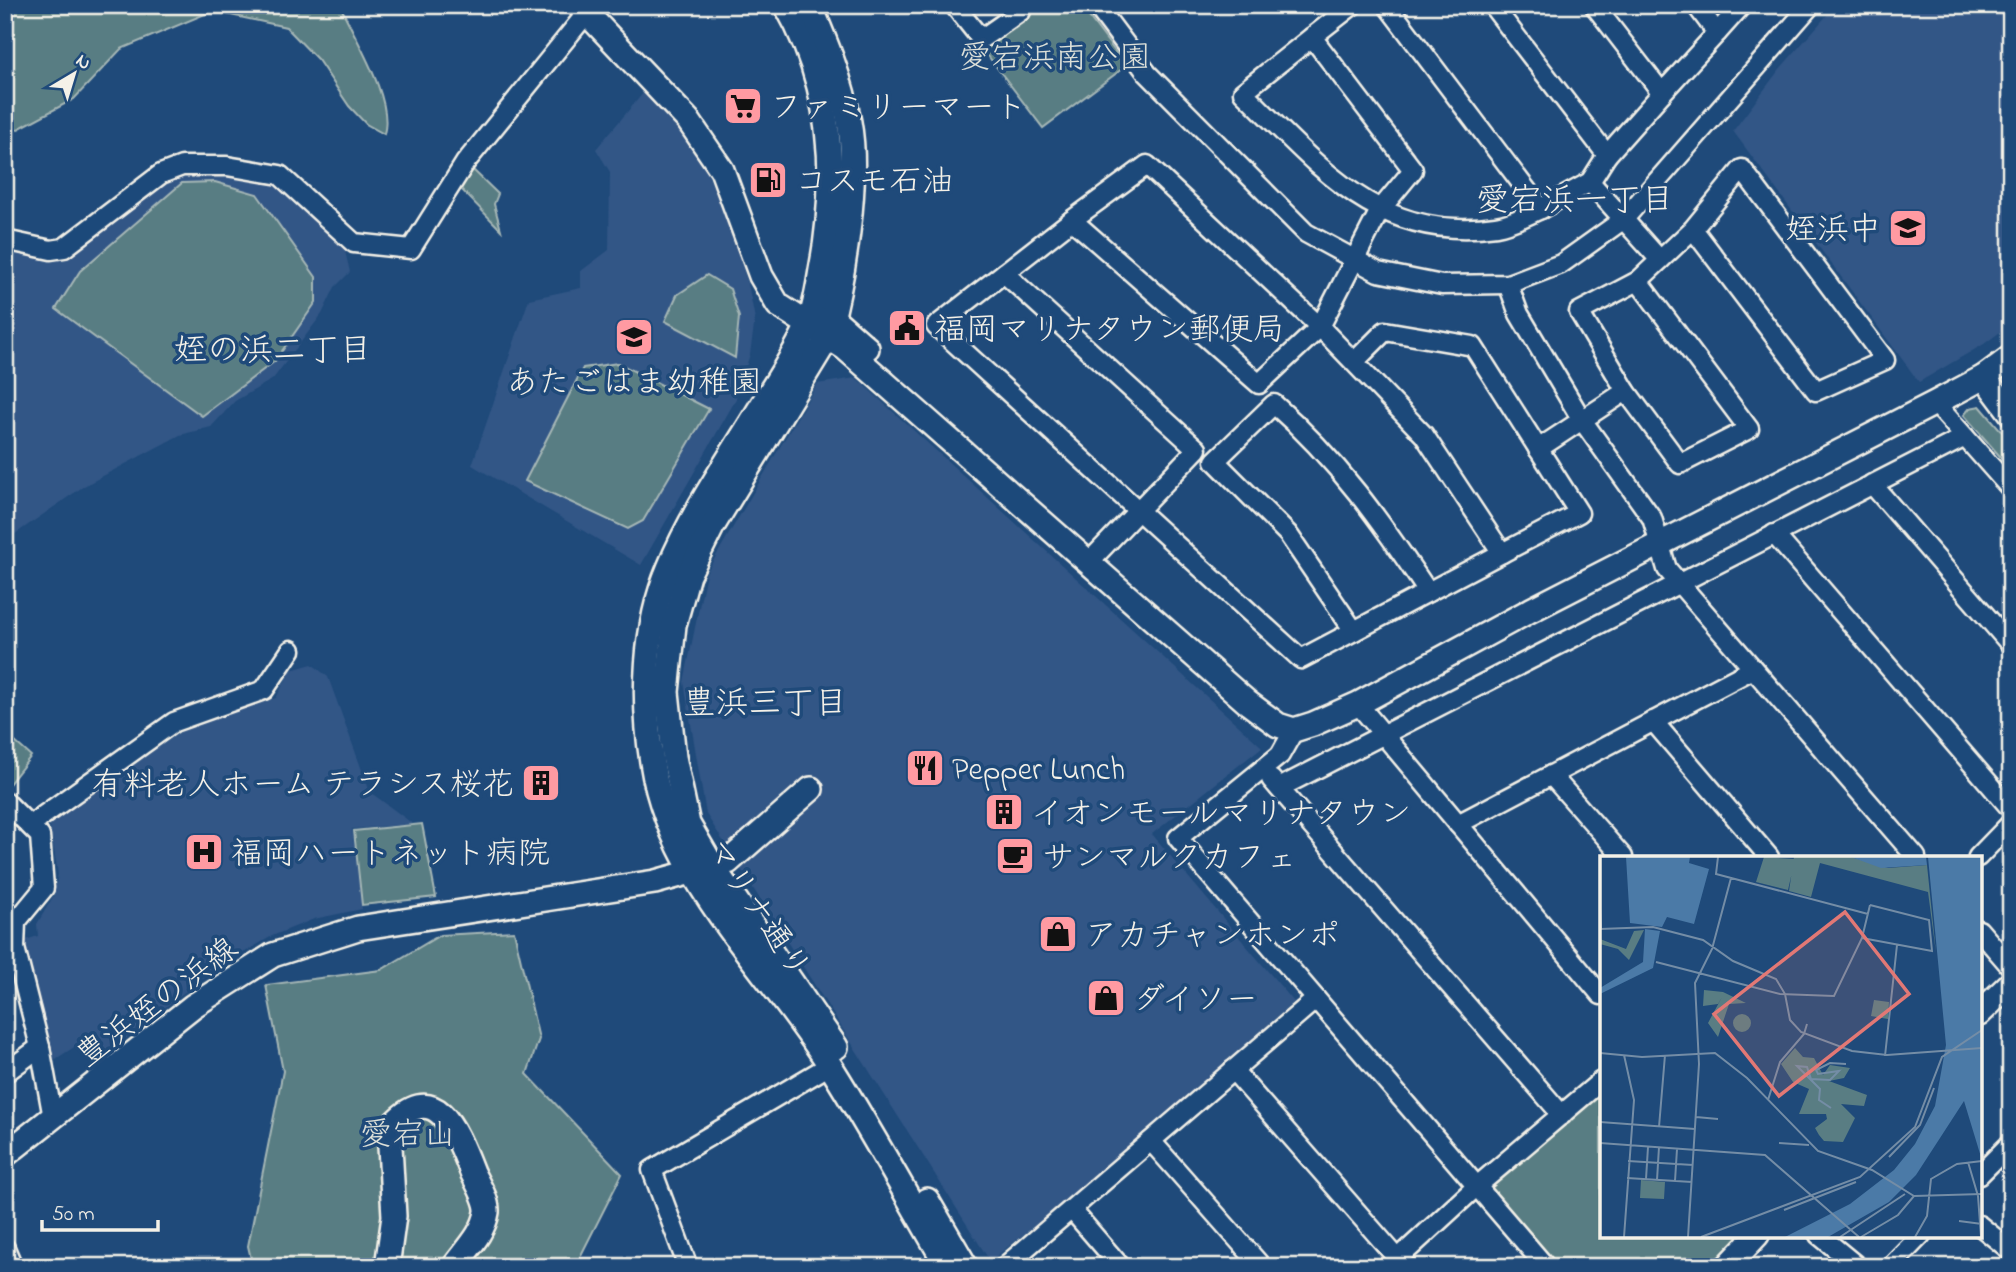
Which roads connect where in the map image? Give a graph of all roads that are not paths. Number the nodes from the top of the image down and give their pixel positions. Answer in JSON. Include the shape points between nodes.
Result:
{"nodes":[{"id":1,"x":786,"y":5,"type":"edge"},
{"id":2,"x":810,"y":5,"type":"edge"},
{"id":3,"x":954,"y":5,"type":"edge"},
{"id":4,"x":1017,"y":5,"type":"edge"},
{"id":5,"x":1096,"y":5,"type":"edge"},
{"id":6,"x":1353,"y":5,"type":"edge"},
{"id":7,"x":1387,"y":5,"type":"edge"},
{"id":8,"x":1492,"y":5,"type":"edge"},
{"id":9,"x":1594,"y":5,"type":"edge"},
{"id":10,"x":1696,"y":5,"type":"edge"},
{"id":11,"x":1742,"y":5,"type":"edge"},
{"id":12,"x":1811,"y":5,"type":"edge"},
{"id":13,"x":582,"y":9,"type":"edge"},
{"id":14,"x":1717,"y":33,"type":"junction"},
{"id":15,"x":1312,"y":37,"type":"junction"},
{"id":16,"x":1662,"y":93,"type":"junction"},
{"id":17,"x":1607,"y":155,"type":"junction"},
{"id":18,"x":1590,"y":182,"type":"junction"},
{"id":19,"x":1541,"y":209,"type":"junction"},
{"id":20,"x":1380,"y":210,"type":"junction"},
{"id":21,"x":1624,"y":219,"type":"junction"},
{"id":22,"x":1072,"y":220,"type":"junction"},
{"id":23,"x":1693,"y":229,"type":"junction"},
{"id":24,"x":5,"y":240,"type":"edge"},
{"id":25,"x":1352,"y":260,"type":"junction"},
{"id":26,"x":1660,"y":260,"type":"junction"},
{"id":27,"x":1004,"y":273,"type":"junction"},
{"id":28,"x":1638,"y":281,"type":"junction"},
{"id":29,"x":1508,"y":284,"type":"junction"},
{"id":30,"x":809,"y":323,"type":"junction"},
{"id":31,"x":1320,"y":327,"type":"junction"},
{"id":32,"x":830,"y":328,"type":"junction"},
{"id":33,"x":2011,"y":345,"type":"edge"},
{"id":34,"x":2011,"y":357,"type":"edge"},
{"id":35,"x":1354,"y":362,"type":"junction"},
{"id":36,"x":1984,"y":377,"type":"junction"},
{"id":37,"x":1626,"y":391,"type":"junction"},
{"id":38,"x":1936,"y":403,"type":"junction"},
{"id":39,"x":2011,"y":413,"type":"edge"},
{"id":40,"x":1582,"y":420,"type":"junction"},
{"id":41,"x":1965,"y":438,"type":"junction"},
{"id":42,"x":1538,"y":449,"type":"junction"},
{"id":43,"x":1872,"y":484,"type":"junction"},
{"id":44,"x":2011,"y":489,"type":"edge"},
{"id":45,"x":1138,"y":510,"type":"junction"},
{"id":46,"x":1774,"y":534,"type":"junction"},
{"id":47,"x":1658,"y":539,"type":"junction"},
{"id":48,"x":1502,"y":553,"type":"junction"},
{"id":49,"x":1093,"y":558,"type":"junction"},
{"id":50,"x":1678,"y":582,"type":"junction"},
{"id":51,"x":1428,"y":592,"type":"junction"},
{"id":52,"x":1354,"y":631,"type":"junction"},
{"id":53,"x":2011,"y":645,"type":"edge"},
{"id":54,"x":290,"y":650,"type":"dead end"},
{"id":55,"x":1753,"y":669,"type":"junction"},
{"id":56,"x":1358,"y":704,"type":"junction"},
{"id":57,"x":1653,"y":721,"type":"junction"},
{"id":58,"x":1294,"y":730,"type":"junction"},
{"id":59,"x":1382,"y":734,"type":"junction"},
{"id":60,"x":1263,"y":769,"type":"junction"},
{"id":61,"x":1552,"y":775,"type":"junction"},
{"id":62,"x":1279,"y":788,"type":"junction"},
{"id":63,"x":811,"y":789,"type":"dead end"},
{"id":64,"x":5,"y":801,"type":"edge"},
{"id":65,"x":2011,"y":809,"type":"edge"},
{"id":66,"x":2011,"y":823,"type":"edge"},
{"id":67,"x":1458,"y":824,"type":"junction"},
{"id":68,"x":30,"y":825,"type":"junction"},
{"id":69,"x":1622,"y":856,"type":"edge"},
{"id":70,"x":1768,"y":856,"type":"edge"},
{"id":71,"x":1915,"y":856,"type":"edge"},
{"id":72,"x":1979,"y":856,"type":"edge"},
{"id":73,"x":702,"y":870,"type":"junction"},
{"id":74,"x":1981,"y":932,"type":"edge"},
{"id":75,"x":2011,"y":967,"type":"edge"},
{"id":76,"x":2011,"y":983,"type":"edge"},
{"id":77,"x":1600,"y":994,"type":"edge"},
{"id":78,"x":1316,"y":999,"type":"junction"},
{"id":79,"x":1981,"y":1012,"type":"edge"},
{"id":80,"x":40,"y":1047,"type":"junction"},
{"id":81,"x":830,"y":1065,"type":"junction"},
{"id":82,"x":1233,"y":1070,"type":"junction"},
{"id":83,"x":5,"y":1073,"type":"edge"},
{"id":84,"x":1600,"y":1082,"type":"edge"},
{"id":85,"x":1562,"y":1115,"type":"junction"},
{"id":86,"x":53,"y":1118,"type":"junction"},
{"id":87,"x":1151,"y":1141,"type":"junction"},
{"id":88,"x":2011,"y":1143,"type":"edge"},
{"id":89,"x":5,"y":1155,"type":"edge"},
{"id":90,"x":1981,"y":1173,"type":"edge"},
{"id":91,"x":1476,"y":1187,"type":"junction"},
{"id":92,"x":1072,"y":1210,"type":"junction"},
{"id":93,"x":1981,"y":1227,"type":"edge"},
{"id":94,"x":1755,"y":1237,"type":"edge"},
{"id":95,"x":1821,"y":1237,"type":"edge"},
{"id":96,"x":1919,"y":1237,"type":"edge"},
{"id":97,"x":5,"y":1248,"type":"edge"},
{"id":98,"x":2011,"y":1251,"type":"edge"},
{"id":99,"x":1397,"y":1264,"type":"edge"},
{"id":100,"x":13,"y":1267,"type":"edge"},
{"id":101,"x":387,"y":1267,"type":"edge"},
{"id":102,"x":454,"y":1267,"type":"edge"},
{"id":103,"x":688,"y":1267,"type":"edge"},
{"id":104,"x":948,"y":1267,"type":"edge"},
{"id":105,"x":966,"y":1267,"type":"edge"},
{"id":106,"x":1004,"y":1267,"type":"edge"},
{"id":107,"x":1121,"y":1267,"type":"edge"},
{"id":108,"x":1262,"y":1267,"type":"edge"},
{"id":109,"x":1546,"y":1267,"type":"edge"},
{"id":110,"x":1727,"y":1267,"type":"edge"},
{"id":111,"x":1858,"y":1267,"type":"edge"},
{"id":112,"x":1890,"y":1267,"type":"edge"}],
"edges":[{"from":1,"to":30,"type":"street","name":"マリナ通り","via":[[812,65],[828,127],[832,179],[827,236]]},
{"from":2,"to":32,"type":"street","name":"マリナ通り","via":[[833,58],[849,124],[848,232]]},
{"from":3,"to":4,"type":"street","via":[[981,39],[1021,10]]},
{"from":5,"to":25,"type":"street","via":[[1147,73],[1262,191],[1306,233]]},
{"from":6,"to":15,"type":"street"},
{"from":7,"to":19,"type":"street"},
{"from":8,"to":17,"type":"street"},
{"from":9,"to":16,"type":"street"},
{"from":10,"to":14,"type":"street"},
{"from":11,"to":14,"type":"street"},
{"from":12,"to":21,"type":"street"},
{"from":13,"to":24,"type":"street","via":[[465,163],[411,249],[354,243],[280,175],[227,166],[182,166],[161,174],[64,248],[51,250]]},
{"from":13,"to":30,"type":"street","via":[[688,120],[722,170],[761,275],[778,305]]},
{"from":14,"to":16,"type":"street"},
{"from":15,"to":20,"type":"street","via":[[1413,170]]},
{"from":15,"to":20,"type":"street","via":[[1243,92],[1339,186]]},
{"from":16,"to":17,"type":"street"},
{"from":17,"to":18,"type":"street"},
{"from":18,"to":19,"type":"street"},
{"from":18,"to":21,"type":"street"},
{"from":19,"to":20,"type":"street","via":[[1499,226],[1441,229]]},
{"from":20,"to":25,"type":"street"},
{"from":21,"to":26,"type":"street"},
{"from":21,"to":29,"type":"street","via":[[1561,264]]},
{"from":22,"to":27,"type":"street"},
{"from":22,"to":31,"type":"street","via":[[1147,164]]},
{"from":22,"to":31,"type":"street","via":[[1259,384]]},
{"from":23,"to":23,"type":"street","via":[[1742,169],[1885,360],[1816,391]]},
{"from":23,"to":26,"type":"street"},
{"from":25,"to":29,"type":"street","via":[[1378,272],[1442,285]]},
{"from":25,"to":31,"type":"street"},
{"from":26,"to":28,"type":"street"},
{"from":27,"to":45,"type":"street","via":[[1197,449]]},
{"from":27,"to":45,"type":"street","via":[[936,326]]},
{"from":28,"to":37,"type":"street","via":[[1579,312]]},
{"from":28,"to":37,"type":"street","via":[[1749,429],[1680,464]]},
{"from":29,"to":40,"type":"street","via":[[1519,314]]},
{"from":30,"to":32,"type":"street"},
{"from":30,"to":73,"type":"street","name":"マリナ通り","via":[[694,518],[669,569],[654,622],[645,693],[652,764],[671,831]]},
{"from":31,"to":35,"type":"street"},
{"from":32,"to":49,"type":"street"},
{"from":32,"to":73,"type":"street","name":"マリナ通り","via":[[712,527],[688,575],[674,625],[667,692],[674,757]]},
{"from":33,"to":47,"type":"street","via":[[1973,373]]},
{"from":34,"to":36,"type":"street"},
{"from":35,"to":42,"type":"street","via":[[1385,331],[1473,346]]},
{"from":35,"to":48,"type":"street","via":[[1424,435]]},
{"from":36,"to":38,"type":"street"},
{"from":36,"to":39,"type":"street"},
{"from":37,"to":40,"type":"street"},
{"from":38,"to":41,"type":"street"},
{"from":38,"to":47,"type":"street"},
{"from":40,"to":42,"type":"street"},
{"from":40,"to":47,"type":"street","via":[[1652,518]]},
{"from":41,"to":43,"type":"street"},
{"from":41,"to":44,"type":"street"},
{"from":42,"to":48,"type":"street","via":[[1579,513]]},
{"from":43,"to":46,"type":"street"},
{"from":43,"to":53,"type":"street"},
{"from":45,"to":49,"type":"street"},
{"from":45,"to":52,"type":"street","via":[[1301,659]]},
{"from":46,"to":50,"type":"street"},
{"from":46,"to":65,"type":"street"},
{"from":47,"to":49,"type":"street","via":[[1293,719],[1279,716],[1237,683]]},
{"from":47,"to":50,"type":"street","via":[[1667,569]]},
{"from":47,"to":56,"type":"street"},
{"from":48,"to":51,"type":"street"},
{"from":49,"to":58,"type":"street","via":[[1247,702],[1278,725]]},
{"from":50,"to":55,"type":"street"},
{"from":50,"to":59,"type":"street"},
{"from":51,"to":52,"type":"street"},
{"from":51,"to":52,"type":"street","via":[[1369,504],[1314,439],[1274,404],[1215,461],[1288,534]]},
{"from":54,"to":68,"type":"street","via":[[264,690],[174,722]]},
{"from":55,"to":57,"type":"street"},
{"from":55,"to":71,"type":"street"},
{"from":56,"to":58,"type":"street"},
{"from":56,"to":59,"type":"street"},
{"from":57,"to":61,"type":"street"},
{"from":57,"to":70,"type":"street"},
{"from":58,"to":60,"type":"street","via":[[1279,755]]},
{"from":59,"to":62,"type":"street"},
{"from":59,"to":67,"type":"street"},
{"from":60,"to":62,"type":"street"},
{"from":60,"to":78,"type":"street","via":[[1178,838]]},
{"from":61,"to":67,"type":"street"},
{"from":61,"to":69,"type":"street"},
{"from":62,"to":85,"type":"street"},
{"from":63,"to":73,"type":"street","name":"豊浜姪の浜線","via":[[728,862]]},
{"from":64,"to":68,"type":"street"},
{"from":66,"to":72,"type":"street"},
{"from":67,"to":77,"type":"street"},
{"from":68,"to":80,"type":"street","via":[[40,836],[44,888],[16,922],[15,948]]},
{"from":73,"to":81,"type":"street","name":"マリナ通り"},
{"from":73,"to":86,"type":"street","name":"豊浜姪の浜線","via":[[655,882],[358,928],[290,948],[223,985]]},
{"from":73,"to":105,"type":"street","name":"マリナ通り","via":[[845,1060]]},
{"from":74,"to":75,"type":"street"},
{"from":76,"to":79,"type":"street"},
{"from":78,"to":82,"type":"street"},
{"from":78,"to":91,"type":"street"},
{"from":80,"to":83,"type":"street"},
{"from":80,"to":86,"type":"street"},
{"from":81,"to":103,"type":"street","via":[[652,1170]]},
{"from":81,"to":104,"type":"street","name":"マリナ通り"},
{"from":82,"to":87,"type":"street"},
{"from":82,"to":99,"type":"street"},
{"from":84,"to":85,"type":"street"},
{"from":85,"to":91,"type":"street"},
{"from":86,"to":89,"type":"street","name":"豊浜姪の浜線"},
{"from":87,"to":92,"type":"street"},
{"from":87,"to":108,"type":"street"},
{"from":88,"to":90,"type":"street"},
{"from":91,"to":99,"type":"street"},
{"from":91,"to":109,"type":"street"},
{"from":92,"to":106,"type":"street"},
{"from":92,"to":107,"type":"street"},
{"from":93,"to":98,"type":"street"},
{"from":94,"to":110,"type":"street"},
{"from":95,"to":111,"type":"street"},
{"from":96,"to":112,"type":"street"},
{"from":97,"to":100,"type":"street"},
{"from":101,"to":102,"type":"street","via":[[394,1216],[389,1129],[401,1114],[418,1106],[435,1108],[450,1121],[487,1209],[483,1228]]}]}
